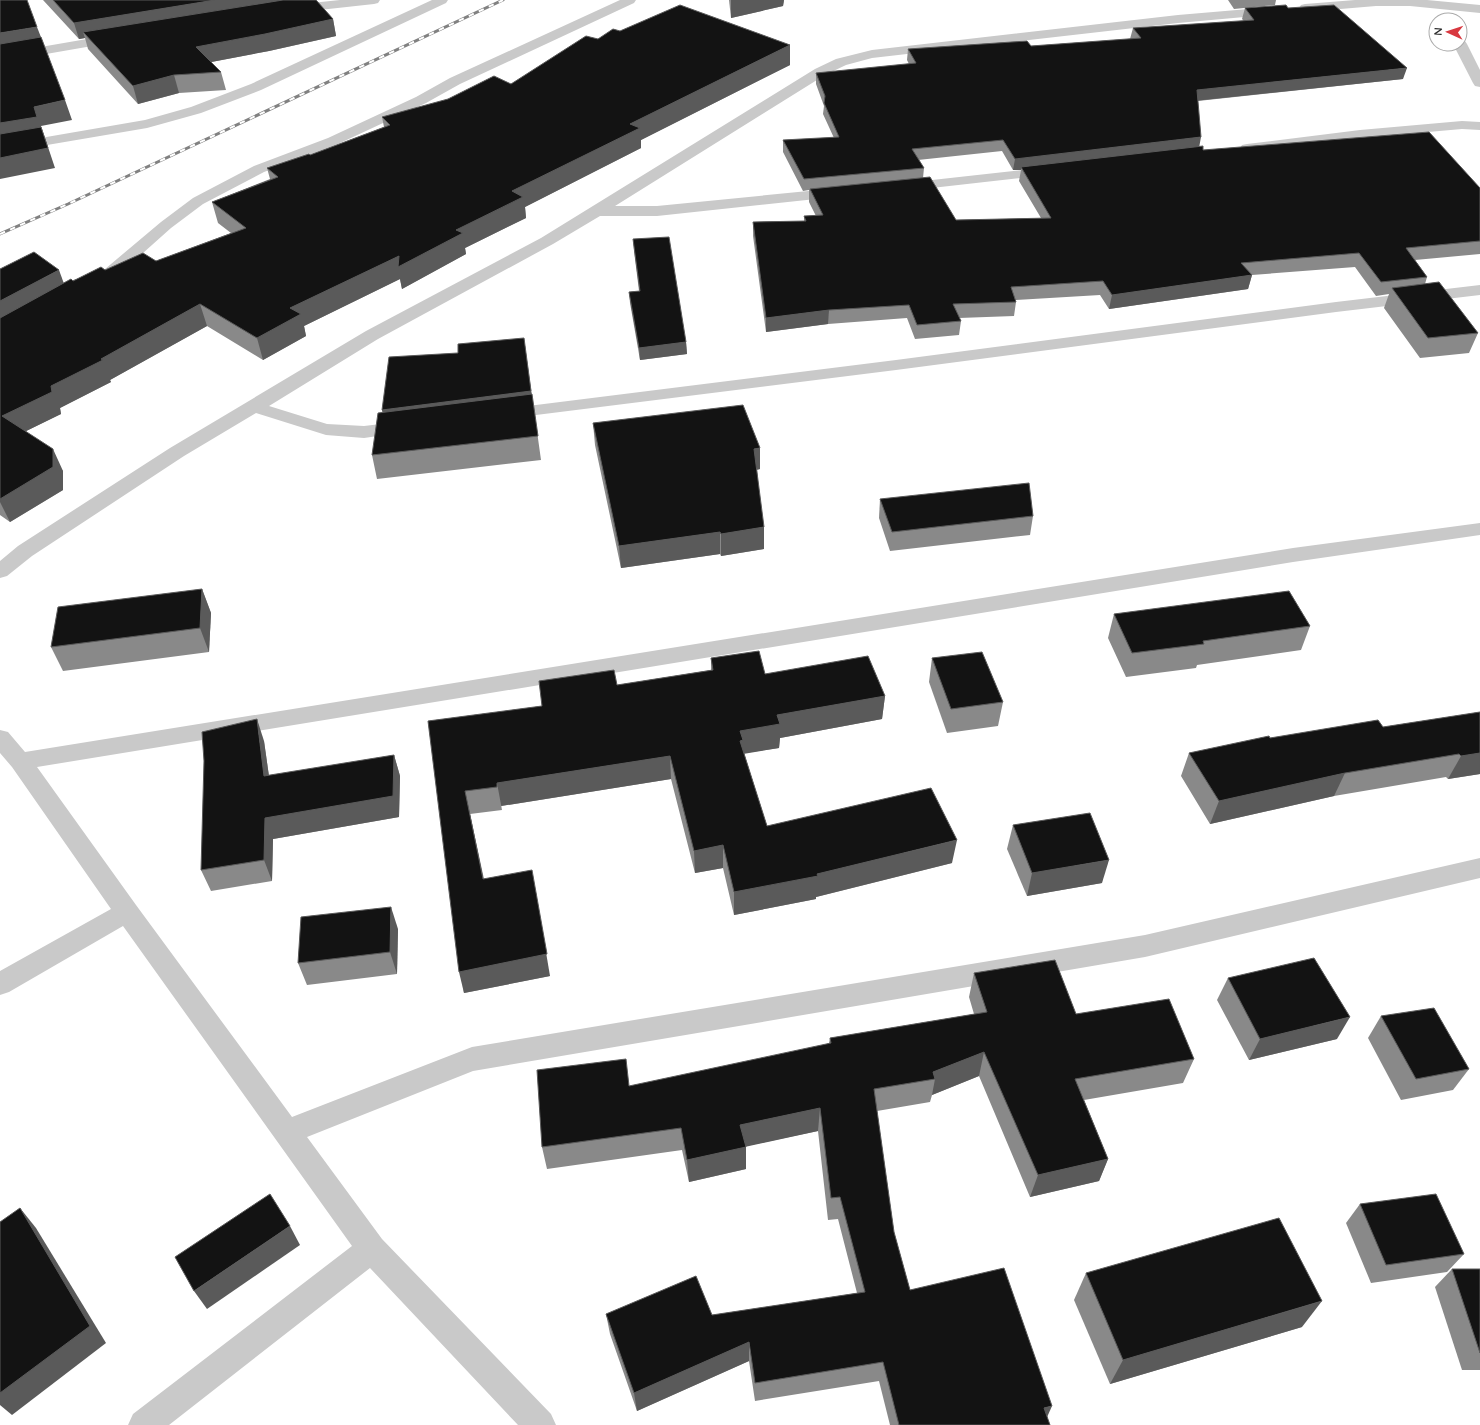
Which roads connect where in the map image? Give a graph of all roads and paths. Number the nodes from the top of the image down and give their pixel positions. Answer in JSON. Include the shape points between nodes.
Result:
{"nodes":[{"id":1,"x":374,"y":0,"type":"edge"},
{"id":2,"x":442,"y":0,"type":"edge"},
{"id":3,"x":630,"y":0,"type":"edge"},
{"id":4,"x":1438,"y":2,"type":"edge"},
{"id":5,"x":1480,"y":9,"type":"edge"},
{"id":6,"x":279,"y":11,"type":"edge"},
{"id":7,"x":1444,"y":12,"type":"edge"},
{"id":8,"x":130,"y":36,"type":"edge"},
{"id":9,"x":1464,"y":52,"type":"edge"},
{"id":10,"x":0,"y":58,"type":"edge"},
{"id":11,"x":1480,"y":83,"type":"edge"},
{"id":12,"x":1480,"y":126,"type":"edge"},
{"id":13,"x":0,"y":149,"type":"edge"},
{"id":14,"x":1234,"y":149,"type":"edge"},
{"id":15,"x":1067,"y":169,"type":"edge"},
{"id":16,"x":894,"y":188,"type":"edge"},
{"id":17,"x":854,"y":192,"type":"edge"},
{"id":18,"x":597,"y":211,"type":"junction"},
{"id":19,"x":85,"y":289,"type":"edge"},
{"id":20,"x":1480,"y":290,"type":"edge"},
{"id":21,"x":254,"y":407,"type":"junction"},
{"id":22,"x":489,"y":416,"type":"edge"},
{"id":23,"x":419,"y":425,"type":"edge"},
{"id":24,"x":1480,"y":529,"type":"edge"},
{"id":25,"x":0,"y":571,"type":"edge"},
{"id":26,"x":0,"y":738,"type":"edge"},
{"id":27,"x":20,"y":761,"type":"junction"},
{"id":28,"x":1480,"y":868,"type":"edge"},
{"id":29,"x":127,"y":912,"type":"junction"},
{"id":30,"x":0,"y":984,"type":"edge"},
{"id":31,"x":288,"y":1130,"type":"junction"},
{"id":32,"x":372,"y":1249,"type":"junction"},
{"id":33,"x":144,"y":1425,"type":"edge"},
{"id":34,"x":540,"y":1425,"type":"edge"}],
"edges":[{"from":1,"to":6,"type":"street"},
{"from":2,"to":13,"type":"street","via":[[256,87],[196,110],[148,124]]},
{"from":3,"to":19,"type":"street","via":[[422,100],[333,140],[259,169],[198,201],[118,267]]},
{"from":4,"to":5,"type":"street"},
{"from":4,"to":7,"type":"street"},
{"from":4,"to":18,"type":"street","via":[[1376,2],[1178,19],[872,54],[841,62],[820,72]]},
{"from":8,"to":10,"type":"street"},
{"from":9,"to":11,"type":"street"},
{"from":12,"to":14,"type":"street","via":[[1462,125],[1360,134]]},
{"from":15,"to":16,"type":"street"},
{"from":17,"to":18,"type":"street","via":[[658,211]]},
{"from":18,"to":21,"type":"street","via":[[547,241],[372,335]]},
{"from":20,"to":22,"type":"street"},
{"from":21,"to":23,"type":"street","via":[[326,429],[364,432]]},
{"from":21,"to":25,"type":"street","via":[[177,452],[25,551]]},
{"from":24,"to":27,"type":"street","via":[[1285,557]]},
{"from":26,"to":27,"type":"street"},
{"from":27,"to":29,"type":"street"},
{"from":28,"to":31,"type":"street","via":[[1145,946],[472,1059]]},
{"from":29,"to":30,"type":"street"},
{"from":29,"to":31,"type":"street"},
{"from":31,"to":32,"type":"street"},
{"from":32,"to":33,"type":"street"},
{"from":32,"to":34,"type":"street"}]}
